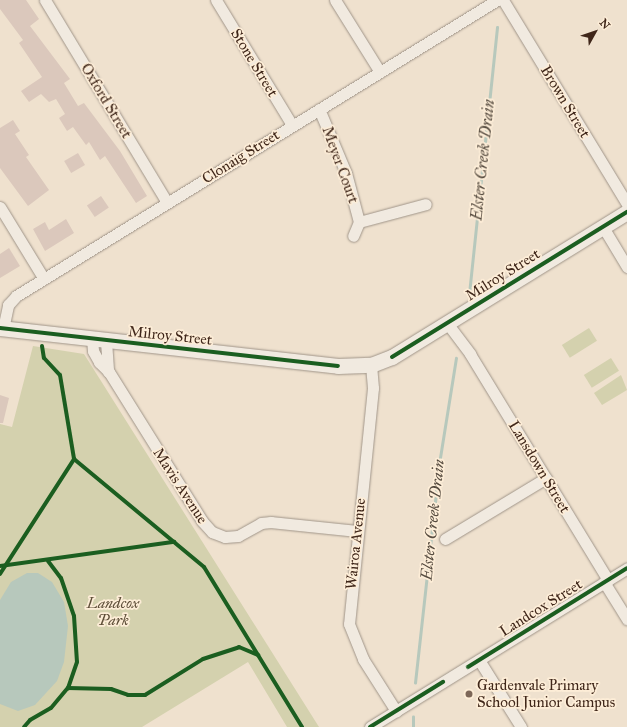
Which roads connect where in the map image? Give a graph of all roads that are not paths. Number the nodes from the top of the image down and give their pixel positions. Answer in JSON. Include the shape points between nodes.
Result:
{"nodes":[{"id":1,"x":45,"y":0,"type":"edge"},
{"id":2,"x":216,"y":0,"type":"edge"},
{"id":3,"x":336,"y":0,"type":"edge"},
{"id":4,"x":497,"y":0,"type":"edge"},
{"id":5,"x":503,"y":0,"type":"edge"},
{"id":6,"x":380,"y":72,"type":"junction"},
{"id":7,"x":319,"y":109,"type":"junction"},
{"id":8,"x":292,"y":126,"type":"junction"},
{"id":9,"x":167,"y":202,"type":"junction"},
{"id":10,"x":426,"y":204,"type":"dead end"},
{"id":11,"x":627,"y":204,"type":"edge"},
{"id":12,"x":0,"y":208,"type":"edge"},
{"id":13,"x":627,"y":212,"type":"edge"},
{"id":14,"x":359,"y":222,"type":"junction"},
{"id":15,"x":603,"y":227,"type":"junction"},
{"id":16,"x":354,"y":236,"type":"dead end"},
{"id":17,"x":627,"y":267,"type":"edge"},
{"id":18,"x":44,"y":279,"type":"junction"},
{"id":19,"x":450,"y":321,"type":"junction"},
{"id":20,"x":1,"y":328,"type":"edge"},
{"id":21,"x":99,"y":340,"type":"junction"},
{"id":22,"x":371,"y":365,"type":"junction"},
{"id":23,"x":546,"y":478,"type":"junction"},
{"id":24,"x":357,"y":531,"type":"junction"},
{"id":25,"x":445,"y":539,"type":"dead end"},
{"id":26,"x":627,"y":568,"type":"edge"},
{"id":27,"x":606,"y":581,"type":"junction"},
{"id":28,"x":627,"y":619,"type":"edge"},
{"id":29,"x":479,"y":660,"type":"junction"},
{"id":30,"x":396,"y":712,"type":"junction"},
{"id":31,"x":370,"y":727,"type":"edge"},
{"id":32,"x":521,"y":727,"type":"edge"}],
"edges":[{"from":1,"to":9,"type":"street","name":"Oxford Street"},
{"from":2,"to":8,"type":"street","name":"Stone Street"},
{"from":3,"to":6,"type":"street"},
{"from":4,"to":6,"type":"street","name":"Clonaig Street"},
{"from":5,"to":11,"type":"street","name":"Brown Street"},
{"from":6,"to":7,"type":"street","name":"Clonaig Street"},
{"from":7,"to":8,"type":"street","name":"Clonaig Street"},
{"from":7,"to":14,"type":"street","name":"Meyer Court","via":[[346,173]]},
{"from":8,"to":9,"type":"street","name":"Clonaig Street"},
{"from":9,"to":18,"type":"street","name":"Clonaig Street"},
{"from":10,"to":14,"type":"street","name":"Meyer Court"},
{"from":12,"to":18,"type":"street"},
{"from":13,"to":15,"type":"street","name":"Milroy Street"},
{"from":14,"to":16,"type":"street","name":"Meyer Court"},
{"from":15,"to":17,"type":"street"},
{"from":15,"to":19,"type":"street","name":"Milroy Street"},
{"from":18,"to":20,"type":"street","name":"Clonaig Street","via":[[12,299]]},
{"from":19,"to":22,"type":"street","name":"Milroy Street","via":[[392,357]]},
{"from":19,"to":23,"type":"street","name":"Lansdown Street"},
{"from":20,"to":21,"type":"street","name":"Milroy Street"},
{"from":21,"to":22,"type":"street","name":"Milroy Street","via":[[338,366]]},
{"from":21,"to":24,"type":"street","name":"Mavis Avenue","via":[[93,351],[109,372],[202,521],[212,532],[225,537],[238,536],[261,524],[271,522]]},
{"from":22,"to":24,"type":"street","name":"Wairoa Avenue","via":[[373,388]]},
{"from":23,"to":25,"type":"street"},
{"from":23,"to":27,"type":"street","name":"Lansdown Street"},
{"from":24,"to":30,"type":"street","name":"Wairoa Avenue","via":[[349,624],[363,659]]},
{"from":26,"to":27,"type":"street","name":"Landcox Street"},
{"from":27,"to":28,"type":"street","name":"Lansdown Street"},
{"from":27,"to":29,"type":"street","name":"Landcox Street"},
{"from":29,"to":30,"type":"street","name":"Landcox Street"},
{"from":29,"to":32,"type":"street"},
{"from":30,"to":31,"type":"street","name":"Landcox Street"}]}
